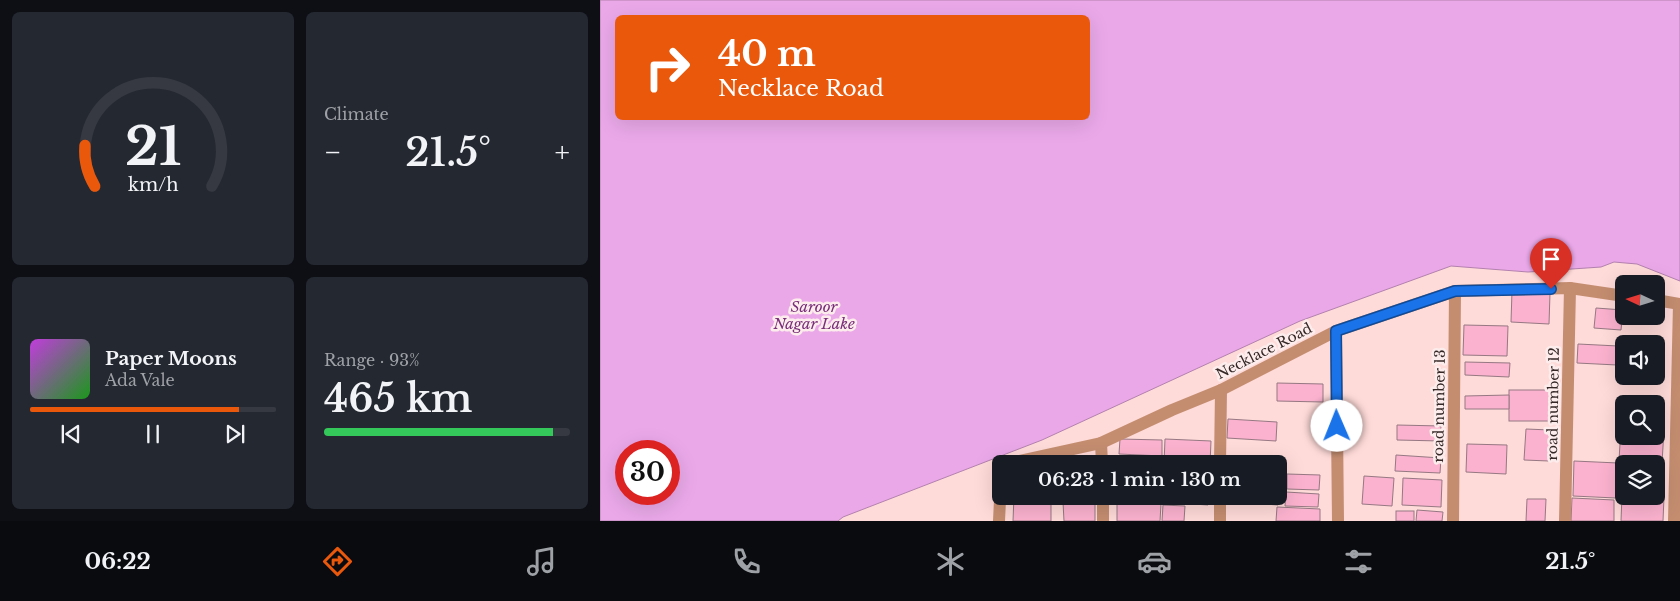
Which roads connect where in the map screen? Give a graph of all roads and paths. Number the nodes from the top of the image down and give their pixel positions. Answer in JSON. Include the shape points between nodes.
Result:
{"nodes":[{"id":1,"x":1570,"y":288,"type":"junction"},
{"id":2,"x":1455,"y":291,"type":"junction"},
{"id":3,"x":1615,"y":295,"type":"edge"},
{"id":4,"x":1665,"y":302,"type":"edge"},
{"id":5,"x":1679,"y":304,"type":"edge"},
{"id":6,"x":1336,"y":331,"type":"junction"},
{"id":7,"x":1221,"y":390,"type":"junction"},
{"id":8,"x":1102,"y":444,"type":"junction"},
{"id":9,"x":1048,"y":455,"type":"edge"},
{"id":10,"x":1102,"y":455,"type":"edge"},
{"id":11,"x":1220,"y":455,"type":"edge"},
{"id":12,"x":1000,"y":505,"type":"edge"},
{"id":13,"x":1102,"y":505,"type":"edge"},
{"id":14,"x":1220,"y":505,"type":"edge"},
{"id":15,"x":1000,"y":521,"type":"edge"},
{"id":16,"x":1103,"y":521,"type":"edge"},
{"id":17,"x":1220,"y":521,"type":"edge"},
{"id":18,"x":1338,"y":521,"type":"edge"},
{"id":19,"x":1453,"y":521,"type":"edge"},
{"id":20,"x":1565,"y":521,"type":"edge"},
{"id":21,"x":1674,"y":521,"type":"edge"}],
"edges":[{"from":1,"to":2,"type":"street","name":"Necklace Road"},
{"from":1,"to":3,"type":"street","name":"Necklace Road"},
{"from":1,"to":20,"type":"street","name":"road number 12"},
{"from":2,"to":6,"type":"street","name":"Necklace Road"},
{"from":2,"to":19,"type":"street","name":"road number 13"},
{"from":4,"to":5,"type":"street"},
{"from":5,"to":21,"type":"street"},
{"from":6,"to":7,"type":"street","name":"Necklace Road"},
{"from":6,"to":18,"type":"street"},
{"from":7,"to":8,"type":"street","name":"Necklace Road"},
{"from":7,"to":11,"type":"street"},
{"from":8,"to":9,"type":"street","name":"Necklace Road"},
{"from":8,"to":10,"type":"street"},
{"from":12,"to":15,"type":"street"},
{"from":13,"to":16,"type":"street"},
{"from":14,"to":17,"type":"street"}]}
